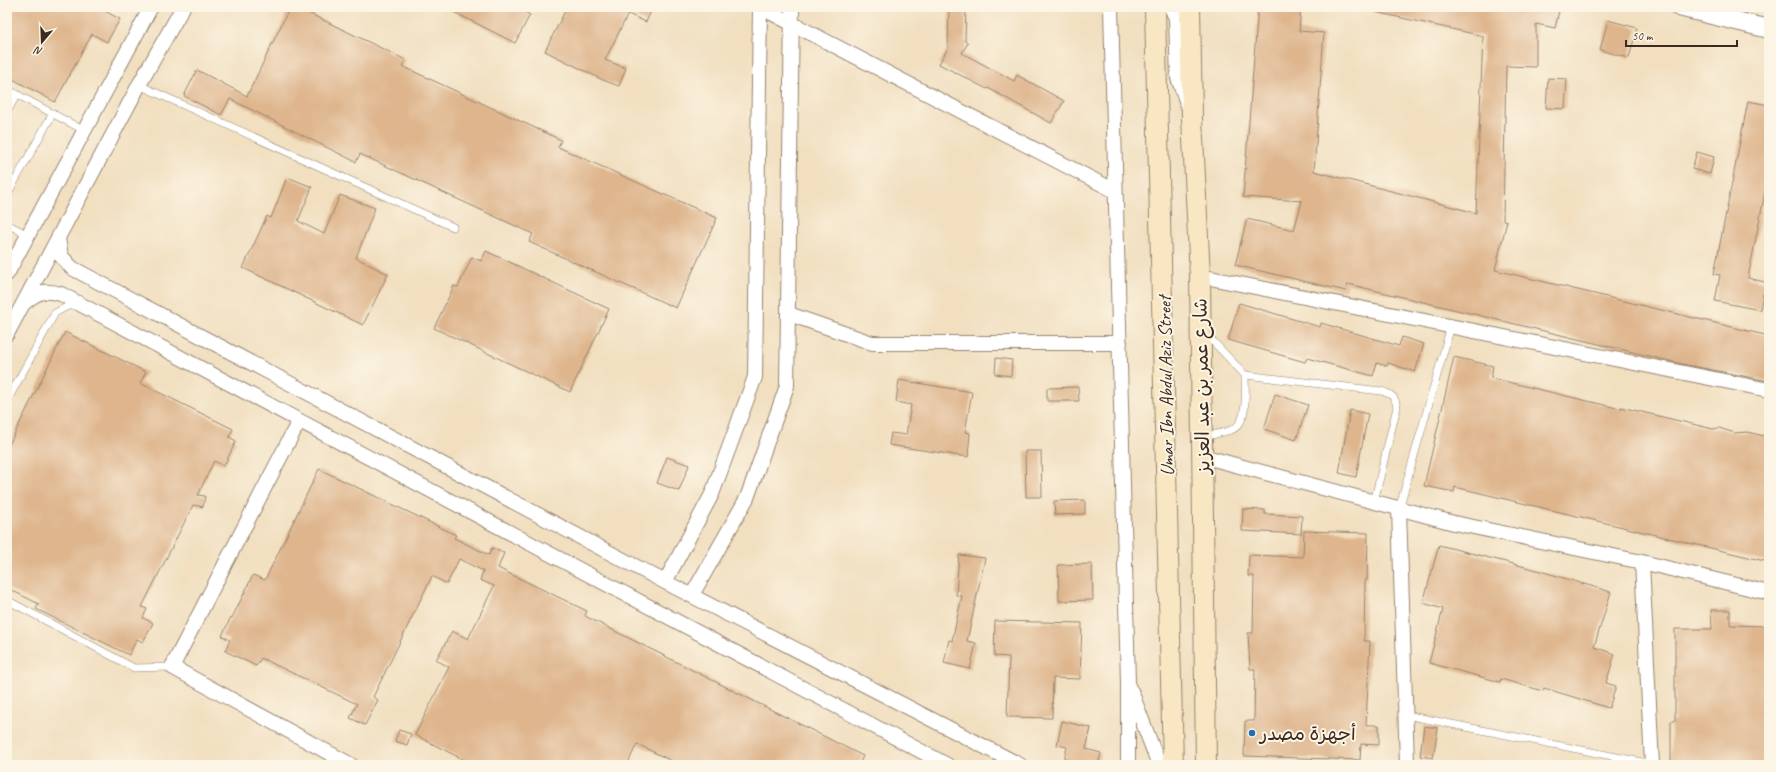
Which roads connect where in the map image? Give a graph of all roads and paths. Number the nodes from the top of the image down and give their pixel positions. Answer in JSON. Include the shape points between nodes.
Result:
{"nodes":[{"id":1,"x":151,"y":7,"type":"edge"},
{"id":2,"x":183,"y":7,"type":"edge"},
{"id":3,"x":760,"y":7,"type":"edge"},
{"id":4,"x":792,"y":7,"type":"edge"},
{"id":5,"x":1111,"y":7,"type":"edge"},
{"id":6,"x":1155,"y":7,"type":"edge"},
{"id":7,"x":1171,"y":7,"type":"edge"},
{"id":8,"x":1190,"y":7,"type":"edge"},
{"id":9,"x":1679,"y":7,"type":"edge"},
{"id":10,"x":793,"y":24,"type":"junction"},
{"id":11,"x":1769,"y":28,"type":"edge"},
{"id":12,"x":139,"y":85,"type":"junction"},
{"id":13,"x":7,"y":89,"type":"edge"},
{"id":14,"x":17,"y":94,"type":"junction"},
{"id":15,"x":7,"y":112,"type":"edge"},
{"id":16,"x":53,"y":113,"type":"junction"},
{"id":17,"x":1192,"y":118,"type":"junction"},
{"id":18,"x":84,"y":131,"type":"junction"},
{"id":19,"x":1115,"y":191,"type":"junction"},
{"id":20,"x":7,"y":195,"type":"edge"},
{"id":21,"x":7,"y":224,"type":"edge"},
{"id":22,"x":452,"y":226,"type":"dead end"},
{"id":23,"x":28,"y":235,"type":"junction"},
{"id":24,"x":58,"y":238,"type":"junction"},
{"id":25,"x":7,"y":274,"type":"edge"},
{"id":26,"x":1200,"y":276,"type":"junction"},
{"id":27,"x":23,"y":304,"type":"junction"},
{"id":28,"x":89,"y":309,"type":"junction"},
{"id":29,"x":789,"y":314,"type":"junction"},
{"id":30,"x":1451,"y":326,"type":"junction"},
{"id":31,"x":1201,"y":328,"type":"junction"},
{"id":32,"x":7,"y":334,"type":"edge"},
{"id":33,"x":1120,"y":343,"type":"junction"},
{"id":34,"x":1245,"y":375,"type":"junction"},
{"id":35,"x":1769,"y":390,"type":"edge"},
{"id":36,"x":9,"y":393,"type":"edge"},
{"id":37,"x":7,"y":401,"type":"edge"},
{"id":38,"x":298,"y":422,"type":"junction"},
{"id":39,"x":1202,"y":447,"type":"junction"},
{"id":40,"x":1374,"y":502,"type":"junction"},
{"id":41,"x":1399,"y":509,"type":"junction"},
{"id":42,"x":1642,"y":562,"type":"junction"},
{"id":43,"x":665,"y":582,"type":"junction"},
{"id":44,"x":1769,"y":593,"type":"edge"},
{"id":45,"x":692,"y":595,"type":"junction"},
{"id":46,"x":7,"y":600,"type":"edge"},
{"id":47,"x":172,"y":667,"type":"junction"},
{"id":48,"x":1128,"y":683,"type":"junction"},
{"id":49,"x":1406,"y":715,"type":"junction"},
{"id":50,"x":929,"y":761,"type":"edge"},
{"id":51,"x":351,"y":765,"type":"edge"},
{"id":52,"x":947,"y":765,"type":"edge"},
{"id":53,"x":1020,"y":765,"type":"edge"},
{"id":54,"x":1128,"y":765,"type":"edge"},
{"id":55,"x":1159,"y":765,"type":"edge"},
{"id":56,"x":1173,"y":765,"type":"edge"},
{"id":57,"x":1206,"y":765,"type":"edge"},
{"id":58,"x":1408,"y":765,"type":"edge"},
{"id":59,"x":1652,"y":765,"type":"edge"}],
"edges":[{"from":1,"to":18,"type":"street"},
{"from":2,"to":12,"type":"street"},
{"from":3,"to":10,"type":"street"},
{"from":3,"to":43,"type":"street","via":[[754,377],[712,494]]},
{"from":4,"to":10,"type":"street"},
{"from":5,"to":19,"type":"street"},
{"from":6,"to":56,"type":"main road","name":"Umar Ibn Abdul Aziz Street"},
{"from":7,"to":17,"type":"street","via":[[1176,18],[1178,78]]},
{"from":8,"to":17,"type":"main road","name":"شارع عمر بن عبد العزيز"},
{"from":9,"to":11,"type":"street"},
{"from":10,"to":19,"type":"street"},
{"from":10,"to":29,"type":"street"},
{"from":12,"to":22,"type":"lane"},
{"from":12,"to":24,"type":"street"},
{"from":13,"to":14,"type":"lane"},
{"from":14,"to":15,"type":"lane"},
{"from":14,"to":16,"type":"lane"},
{"from":16,"to":18,"type":"lane"},
{"from":16,"to":20,"type":"lane"},
{"from":17,"to":26,"type":"main road","name":"شارع عمر بن عبد العزيز"},
{"from":18,"to":23,"type":"street"},
{"from":19,"to":33,"type":"street"},
{"from":21,"to":23,"type":"lane"},
{"from":23,"to":25,"type":"street"},
{"from":24,"to":27,"type":"street"},
{"from":24,"to":43,"type":"street","via":[[61,256],[72,268]]},
{"from":26,"to":30,"type":"street"},
{"from":26,"to":31,"type":"main road","name":"شارع عمر بن عبد العزيز"},
{"from":27,"to":28,"type":"street","via":[[35,294],[52,291]]},
{"from":27,"to":32,"type":"street"},
{"from":28,"to":36,"type":"lane","via":[[68,306],[55,313]]},
{"from":28,"to":38,"type":"street"},
{"from":29,"to":33,"type":"street","via":[[872,343]]},
{"from":29,"to":45,"type":"street","via":[[787,386],[746,498]]},
{"from":30,"to":35,"type":"street"},
{"from":30,"to":41,"type":"lane"},
{"from":31,"to":34,"type":"lane"},
{"from":31,"to":39,"type":"main road","name":"شارع عمر بن عبد العزيز"},
{"from":33,"to":48,"type":"street"},
{"from":34,"to":39,"type":"lane","via":[[1244,419],[1240,425]]},
{"from":34,"to":40,"type":"lane","via":[[1391,394],[1397,407]]},
{"from":36,"to":37,"type":"lane"},
{"from":38,"to":47,"type":"street"},
{"from":38,"to":50,"type":"street","via":[[640,600]]},
{"from":39,"to":40,"type":"street"},
{"from":39,"to":57,"type":"main road","name":"شارع عمر بن عبد العزيز"},
{"from":40,"to":41,"type":"street"},
{"from":41,"to":42,"type":"street"},
{"from":41,"to":49,"type":"street"},
{"from":42,"to":44,"type":"street"},
{"from":42,"to":59,"type":"street"},
{"from":43,"to":45,"type":"street"},
{"from":45,"to":53,"type":"street"},
{"from":46,"to":47,"type":"lane","via":[[134,668]]},
{"from":47,"to":51,"type":"street"},
{"from":48,"to":54,"type":"street"},
{"from":48,"to":55,"type":"street"},
{"from":49,"to":58,"type":"street"},
{"from":49,"to":59,"type":"lane"},
{"from":50,"to":52,"type":"street"}]}
